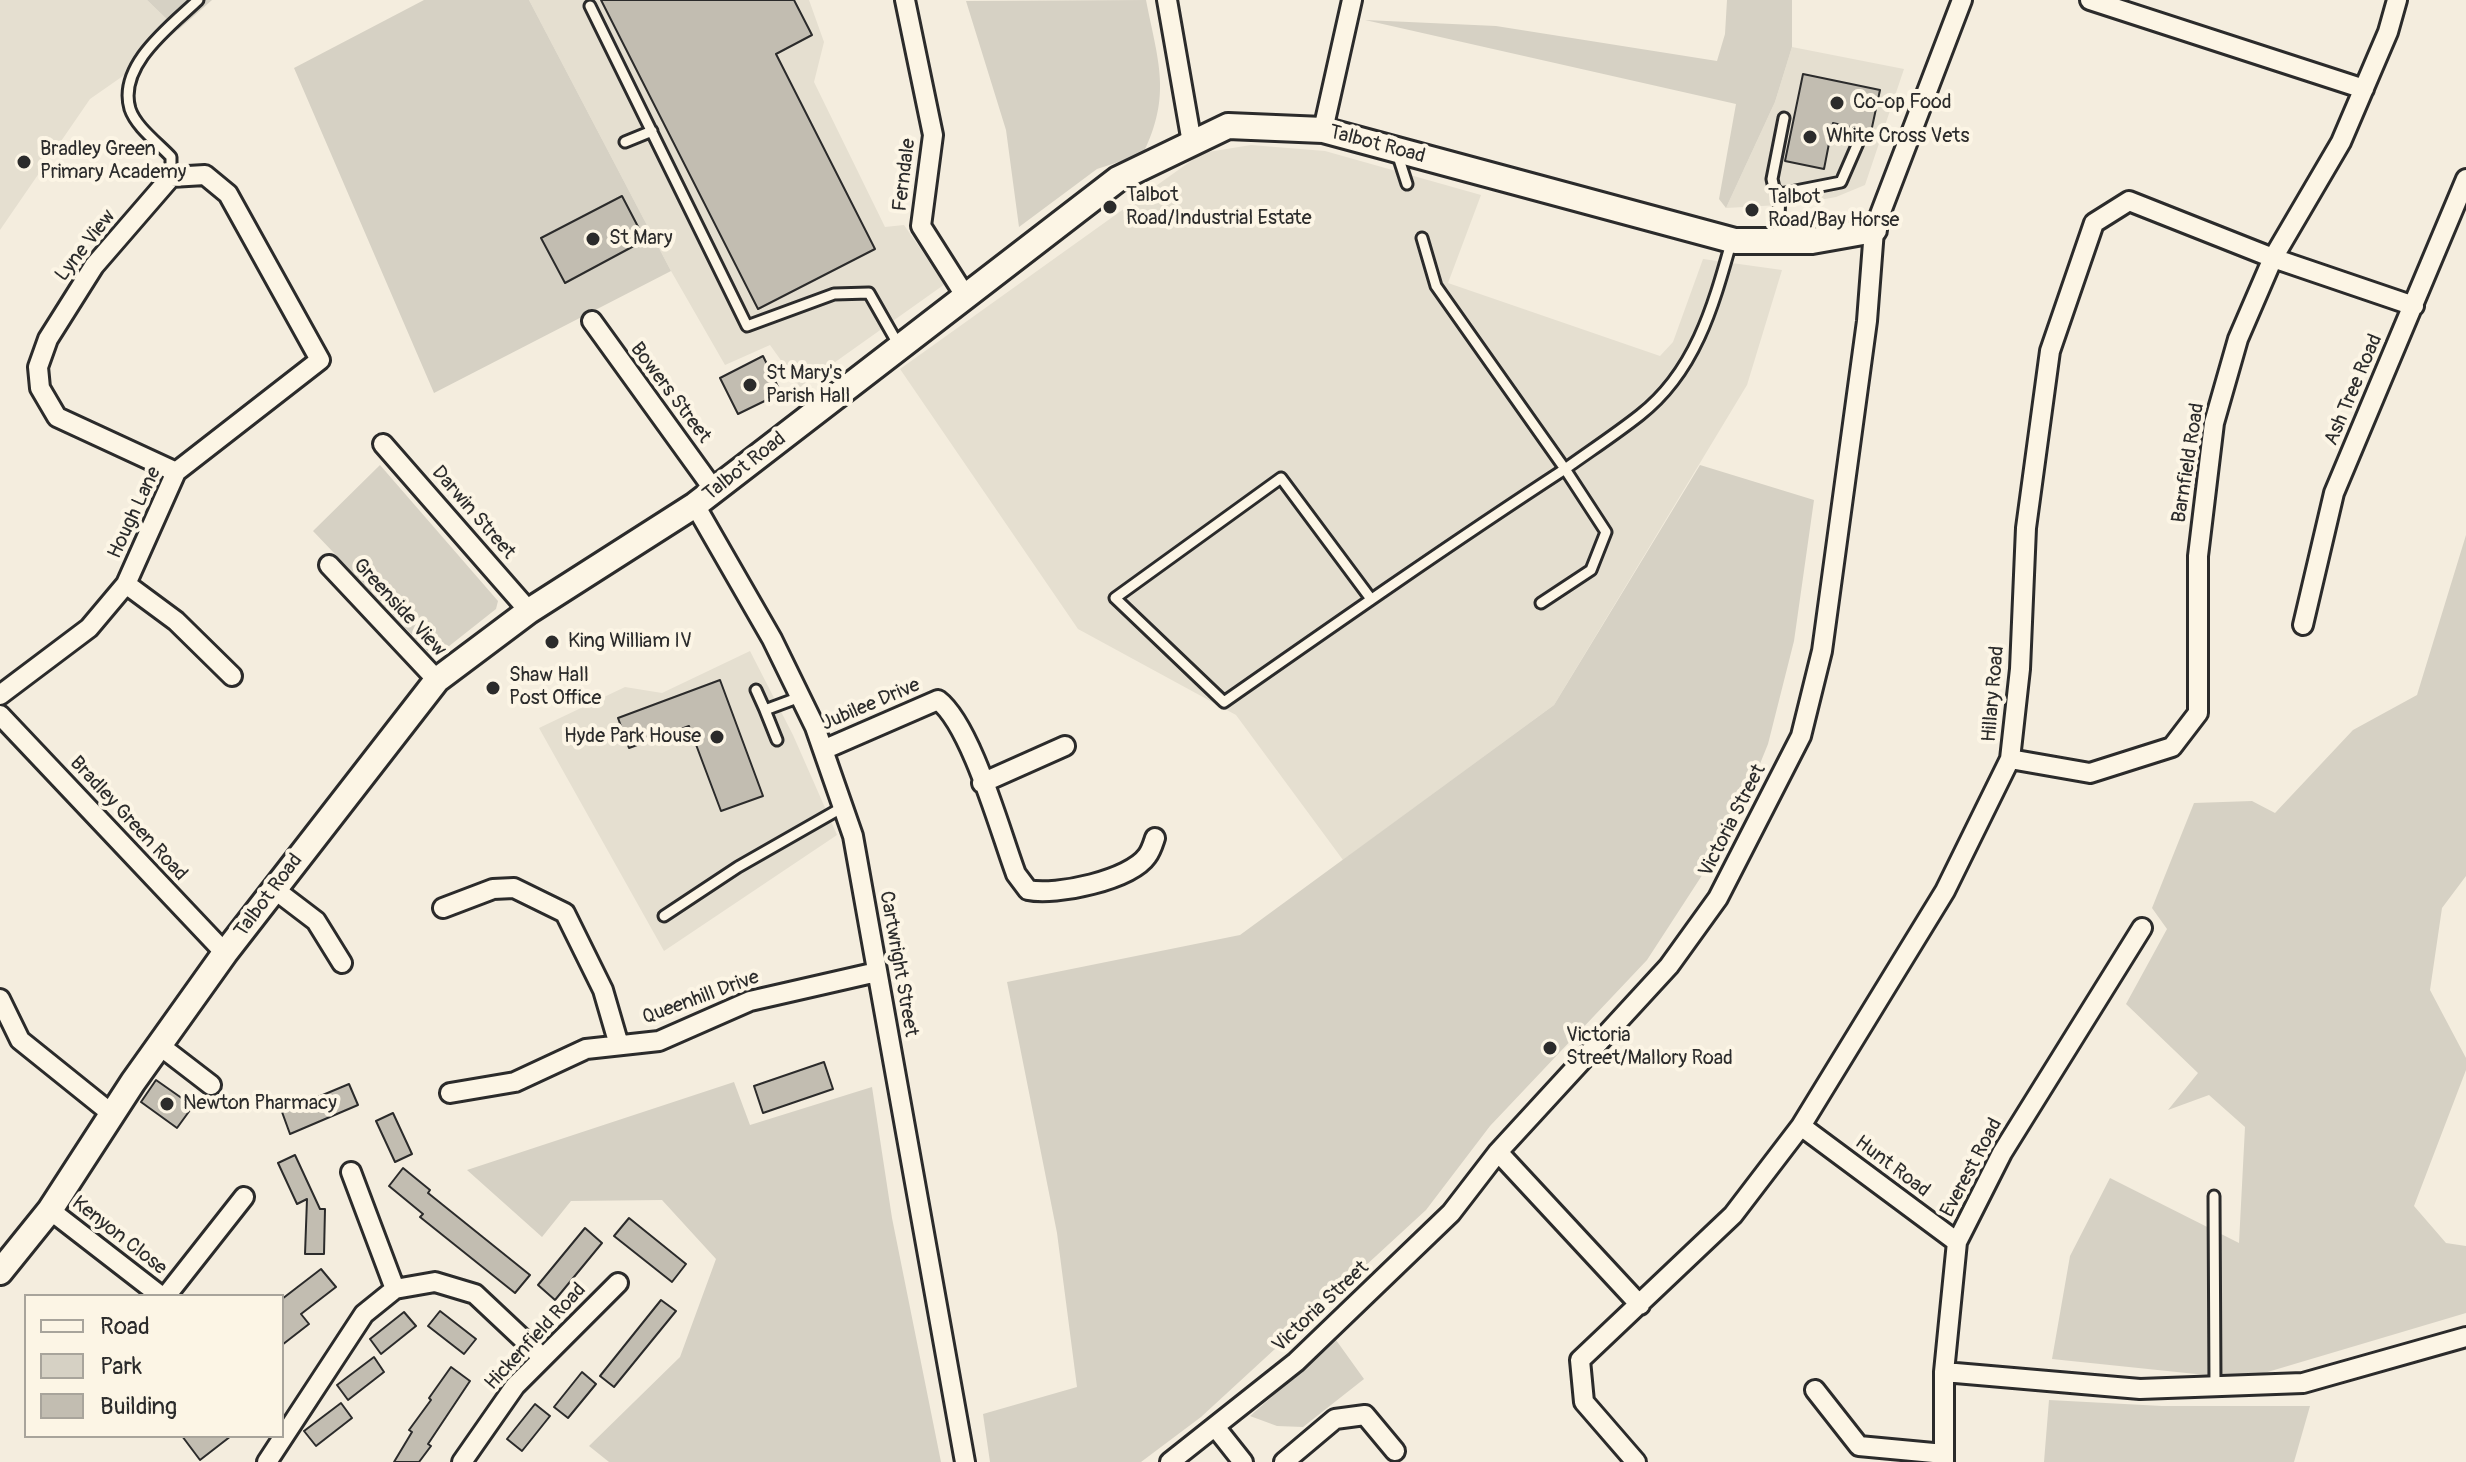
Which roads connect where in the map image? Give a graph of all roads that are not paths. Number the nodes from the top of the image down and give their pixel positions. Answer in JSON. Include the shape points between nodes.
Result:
{"nodes":[{"id":1,"x":198,"y":0,"type":"edge"},
{"id":2,"x":905,"y":0,"type":"edge"},
{"id":3,"x":1167,"y":0,"type":"edge"},
{"id":4,"x":1352,"y":0,"type":"edge"},
{"id":5,"x":1962,"y":0,"type":"edge"},
{"id":6,"x":2090,"y":0,"type":"edge"},
{"id":7,"x":2397,"y":0,"type":"edge"},
{"id":8,"x":590,"y":6,"type":"dead end"},
{"id":9,"x":2364,"y":89,"type":"junction"},
{"id":10,"x":1784,"y":118,"type":"dead end"},
{"id":11,"x":1323,"y":130,"type":"junction"},
{"id":12,"x":652,"y":131,"type":"junction"},
{"id":13,"x":625,"y":142,"type":"dead end"},
{"id":14,"x":1192,"y":143,"type":"junction"},
{"id":15,"x":1858,"y":143,"type":"dead end"},
{"id":16,"x":1396,"y":150,"type":"junction"},
{"id":17,"x":171,"y":177,"type":"junction"},
{"id":18,"x":2466,"y":179,"type":"edge"},
{"id":19,"x":1407,"y":184,"type":"dead end"},
{"id":20,"x":1780,"y":194,"type":"junction"},
{"id":21,"x":1874,"y":230,"type":"junction"},
{"id":22,"x":1422,"y":238,"type":"dead end"},
{"id":23,"x":1732,"y":240,"type":"junction"},
{"id":24,"x":1777,"y":243,"type":"junction"},
{"id":25,"x":2273,"y":258,"type":"junction"},
{"id":26,"x":966,"y":297,"type":"junction"},
{"id":27,"x":2414,"y":306,"type":"junction"},
{"id":28,"x":592,"y":321,"type":"dead end"},
{"id":29,"x":900,"y":347,"type":"junction"},
{"id":30,"x":383,"y":444,"type":"dead end"},
{"id":31,"x":1565,"y":469,"type":"junction"},
{"id":32,"x":176,"y":472,"type":"junction"},
{"id":33,"x":705,"y":497,"type":"junction"},
{"id":34,"x":329,"y":565,"type":"dead end"},
{"id":35,"x":126,"y":584,"type":"junction"},
{"id":36,"x":1371,"y":599,"type":"junction"},
{"id":37,"x":1541,"y":603,"type":"dead end"},
{"id":38,"x":529,"y":611,"type":"junction"},
{"id":39,"x":2303,"y":625,"type":"dead end"},
{"id":40,"x":232,"y":676,"type":"dead end"},
{"id":41,"x":437,"y":680,"type":"junction"},
{"id":42,"x":756,"y":690,"type":"dead end"},
{"id":43,"x":0,"y":695,"type":"edge"},
{"id":44,"x":800,"y":697,"type":"junction"},
{"id":45,"x":765,"y":710,"type":"junction"},
{"id":46,"x":0,"y":715,"type":"edge"},
{"id":47,"x":777,"y":740,"type":"dead end"},
{"id":48,"x":1065,"y":746,"type":"dead end"},
{"id":49,"x":823,"y":750,"type":"junction"},
{"id":50,"x":2010,"y":759,"type":"junction"},
{"id":51,"x":982,"y":783,"type":"junction"},
{"id":52,"x":843,"y":807,"type":"junction"},
{"id":53,"x":1155,"y":838,"type":"dead end"},
{"id":54,"x":274,"y":889,"type":"junction"},
{"id":55,"x":443,"y":908,"type":"dead end"},
{"id":56,"x":664,"y":916,"type":"dead end"},
{"id":57,"x":2142,"y":928,"type":"dead end"},
{"id":58,"x":225,"y":953,"type":"junction"},
{"id":59,"x":342,"y":963,"type":"dead end"},
{"id":60,"x":877,"y":972,"type":"junction"},
{"id":61,"x":0,"y":999,"type":"edge"},
{"id":62,"x":159,"y":1045,"type":"junction"},
{"id":63,"x":619,"y":1045,"type":"junction"},
{"id":64,"x":211,"y":1085,"type":"dead end"},
{"id":65,"x":450,"y":1093,"type":"dead end"},
{"id":66,"x":112,"y":1114,"type":"junction"},
{"id":67,"x":1801,"y":1126,"type":"junction"},
{"id":68,"x":1498,"y":1152,"type":"junction"},
{"id":69,"x":351,"y":1172,"type":"dead end"},
{"id":70,"x":2214,"y":1196,"type":"dead end"},
{"id":71,"x":244,"y":1197,"type":"dead end"},
{"id":72,"x":50,"y":1210,"type":"junction"},
{"id":73,"x":1957,"y":1242,"type":"junction"},
{"id":74,"x":0,"y":1272,"type":"edge"},
{"id":75,"x":618,"y":1283,"type":"dead end"},
{"id":76,"x":395,"y":1289,"type":"junction"},
{"id":77,"x":161,"y":1294,"type":"edge"},
{"id":78,"x":166,"y":1294,"type":"edge"},
{"id":79,"x":1640,"y":1305,"type":"junction"},
{"id":80,"x":2466,"y":1337,"type":"edge"},
{"id":81,"x":542,"y":1357,"type":"junction"},
{"id":82,"x":1944,"y":1372,"type":"junction"},
{"id":83,"x":2215,"y":1386,"type":"junction"},
{"id":84,"x":1815,"y":1390,"type":"dead end"},
{"id":85,"x":1216,"y":1428,"type":"junction"},
{"id":86,"x":284,"y":1436,"type":"edge"},
{"id":87,"x":283,"y":1438,"type":"edge"},
{"id":88,"x":1395,"y":1451,"type":"dead end"},
{"id":89,"x":1944,"y":1458,"type":"edge"},
{"id":90,"x":267,"y":1462,"type":"edge"},
{"id":91,"x":462,"y":1462,"type":"edge"},
{"id":92,"x":965,"y":1462,"type":"edge"},
{"id":93,"x":1170,"y":1462,"type":"edge"},
{"id":94,"x":1243,"y":1462,"type":"edge"},
{"id":95,"x":1284,"y":1462,"type":"edge"},
{"id":96,"x":1636,"y":1462,"type":"edge"}],
"edges":[{"from":1,"to":17,"type":"lane","via":[[151,45],[129,96],[142,127],[171,157]]},
{"from":2,"to":26,"type":"street","name":"Ferndale","via":[[933,135],[921,226]]},
{"from":3,"to":14,"type":"street"},
{"from":4,"to":11,"type":"street"},
{"from":5,"to":21,"type":"street","name":"Victoria Street"},
{"from":6,"to":9,"type":"street"},
{"from":7,"to":9,"type":"street","name":"Barnfield Road"},
{"from":8,"to":12,"type":"lane"},
{"from":9,"to":25,"type":"street","name":"Barnfield Road","via":[[2341,142]]},
{"from":10,"to":20,"type":"lane","via":[[1772,179]]},
{"from":11,"to":14,"type":"street","name":"Talbot Road","via":[[1228,126]]},
{"from":11,"to":16,"type":"street","name":"Talbot Road"},
{"from":12,"to":13,"type":"lane"},
{"from":12,"to":29,"type":"lane","via":[[747,326],[834,294],[869,293]]},
{"from":14,"to":26,"type":"street","name":"Talbot Road","via":[[1118,179]]},
{"from":15,"to":20,"type":"lane","via":[[1841,182]]},
{"from":16,"to":19,"type":"lane"},
{"from":16,"to":23,"type":"street","name":"Talbot Road"},
{"from":17,"to":32,"type":"street","name":"Lyne View","via":[[94,266],[48,339],[38,367],[40,388],[57,417]]},
{"from":17,"to":32,"type":"street","name":"Hough Lane","via":[[205,175],[228,194],[320,360]]},
{"from":18,"to":27,"type":"street","name":"Ash Tree Road"},
{"from":20,"to":24,"type":"lane"},
{"from":21,"to":24,"type":"street","name":"Talbot Road"},
{"from":21,"to":68,"type":"street","name":"Victoria Street","via":[[1867,321],[1822,651],[1801,736],[1718,898],[1677,955]]},
{"from":22,"to":31,"type":"lane","via":[[1436,286]]},
{"from":23,"to":24,"type":"street","name":"Talbot Road"},
{"from":23,"to":31,"type":"lane","via":[[1699,341],[1672,382],[1643,413]]},
{"from":25,"to":27,"type":"street"},
{"from":25,"to":50,"type":"street","name":"Barnfield Road","via":[[2238,339],[2214,423],[2198,556],[2198,713],[2172,747],[2090,773]]},
{"from":25,"to":50,"type":"street","name":"Hillary Road","via":[[2129,201],[2094,223],[2050,351],[2026,528]]},
{"from":26,"to":29,"type":"street","name":"Talbot Road"},
{"from":27,"to":39,"type":"street","name":"Ash Tree Road","via":[[2334,493]]},
{"from":28,"to":33,"type":"street","name":"Bowers Street"},
{"from":29,"to":33,"type":"street","name":"Talbot Road"},
{"from":30,"to":38,"type":"street","name":"Darwin Street"},
{"from":31,"to":36,"type":"lane"},
{"from":31,"to":37,"type":"lane","via":[[1606,532],[1591,570]]},
{"from":32,"to":35,"type":"street","name":"Hough Lane"},
{"from":33,"to":38,"type":"street","name":"Talbot Road"},
{"from":33,"to":44,"type":"street","name":"Cartwright Street"},
{"from":34,"to":41,"type":"street","name":"Greenside View"},
{"from":35,"to":40,"type":"street","via":[[176,621]]},
{"from":35,"to":43,"type":"street","name":"Hough Lane","via":[[89,628]]},
{"from":36,"to":36,"type":"lane","via":[[1224,702],[1115,598],[1281,478]]},
{"from":38,"to":41,"type":"street","name":"Talbot Road"},
{"from":41,"to":54,"type":"street","name":"Talbot Road"},
{"from":42,"to":45,"type":"lane"},
{"from":44,"to":45,"type":"lane"},
{"from":44,"to":49,"type":"street","name":"Cartwright Street"},
{"from":45,"to":47,"type":"lane"},
{"from":46,"to":58,"type":"street","name":"Bradley Green Road"},
{"from":48,"to":51,"type":"street"},
{"from":49,"to":51,"type":"street","name":"Jubilee Drive","via":[[938,700],[963,731]]},
{"from":49,"to":52,"type":"street","name":"Cartwright Street"},
{"from":50,"to":67,"type":"street","name":"Hillary Road","via":[[1945,891]]},
{"from":51,"to":53,"type":"street","name":"Jubilee Drive","via":[[1016,874],[1028,890],[1053,892],[1122,873],[1148,855]]},
{"from":52,"to":56,"type":"lane"},
{"from":52,"to":60,"type":"street","name":"Cartwright Street"},
{"from":54,"to":58,"type":"street","name":"Talbot Road"},
{"from":54,"to":59,"type":"street","via":[[316,921]]},
{"from":55,"to":63,"type":"street","via":[[493,889],[514,888],[565,913],[603,990]]},
{"from":57,"to":73,"type":"street","name":"Everest Road","via":[[2002,1153]]},
{"from":58,"to":62,"type":"street","name":"Talbot Road"},
{"from":60,"to":63,"type":"street","name":"Queenhill Drive","via":[[750,1001],[659,1041]]},
{"from":60,"to":92,"type":"street","name":"Cartwright Street"},
{"from":61,"to":66,"type":"street","via":[[20,1040]]},
{"from":62,"to":64,"type":"street"},
{"from":62,"to":66,"type":"street","name":"Talbot Road"},
{"from":63,"to":65,"type":"street","name":"Queenhill Drive","via":[[586,1049],[515,1082]]},
{"from":66,"to":72,"type":"street","name":"Talbot Road"},
{"from":67,"to":73,"type":"street","name":"Hunt Road"},
{"from":67,"to":79,"type":"street","name":"Hillary Road","via":[[1733,1215]]},
{"from":68,"to":79,"type":"street"},
{"from":68,"to":85,"type":"street","name":"Victoria Street","via":[[1451,1213],[1390,1273]]},
{"from":69,"to":76,"type":"street"},
{"from":70,"to":83,"type":"lane"},
{"from":71,"to":78,"type":"street","name":"Kenyon Close"},
{"from":72,"to":74,"type":"street","name":"Talbot Road"},
{"from":72,"to":77,"type":"street","name":"Kenyon Close"},
{"from":73,"to":82,"type":"street","name":"Everest Road"},
{"from":75,"to":81,"type":"street","name":"Hickenfield Road"},
{"from":76,"to":81,"type":"street","via":[[435,1282],[475,1294]]},
{"from":76,"to":86,"type":"street","via":[[364,1314]]},
{"from":79,"to":96,"type":"street","name":"Hillary Road","via":[[1580,1360],[1584,1402]]},
{"from":80,"to":83,"type":"street","via":[[2303,1383]]},
{"from":81,"to":91,"type":"street","name":"Hickenfield Road"},
{"from":82,"to":83,"type":"street","via":[[2140,1389]]},
{"from":82,"to":89,"type":"street","name":"Everest Road"},
{"from":84,"to":89,"type":"street","via":[[1859,1446]]},
{"from":85,"to":93,"type":"street","name":"Victoria Street"},
{"from":85,"to":94,"type":"street"},
{"from":87,"to":90,"type":"street"},
{"from":88,"to":95,"type":"street","via":[[1365,1415],[1335,1419]]}]}
